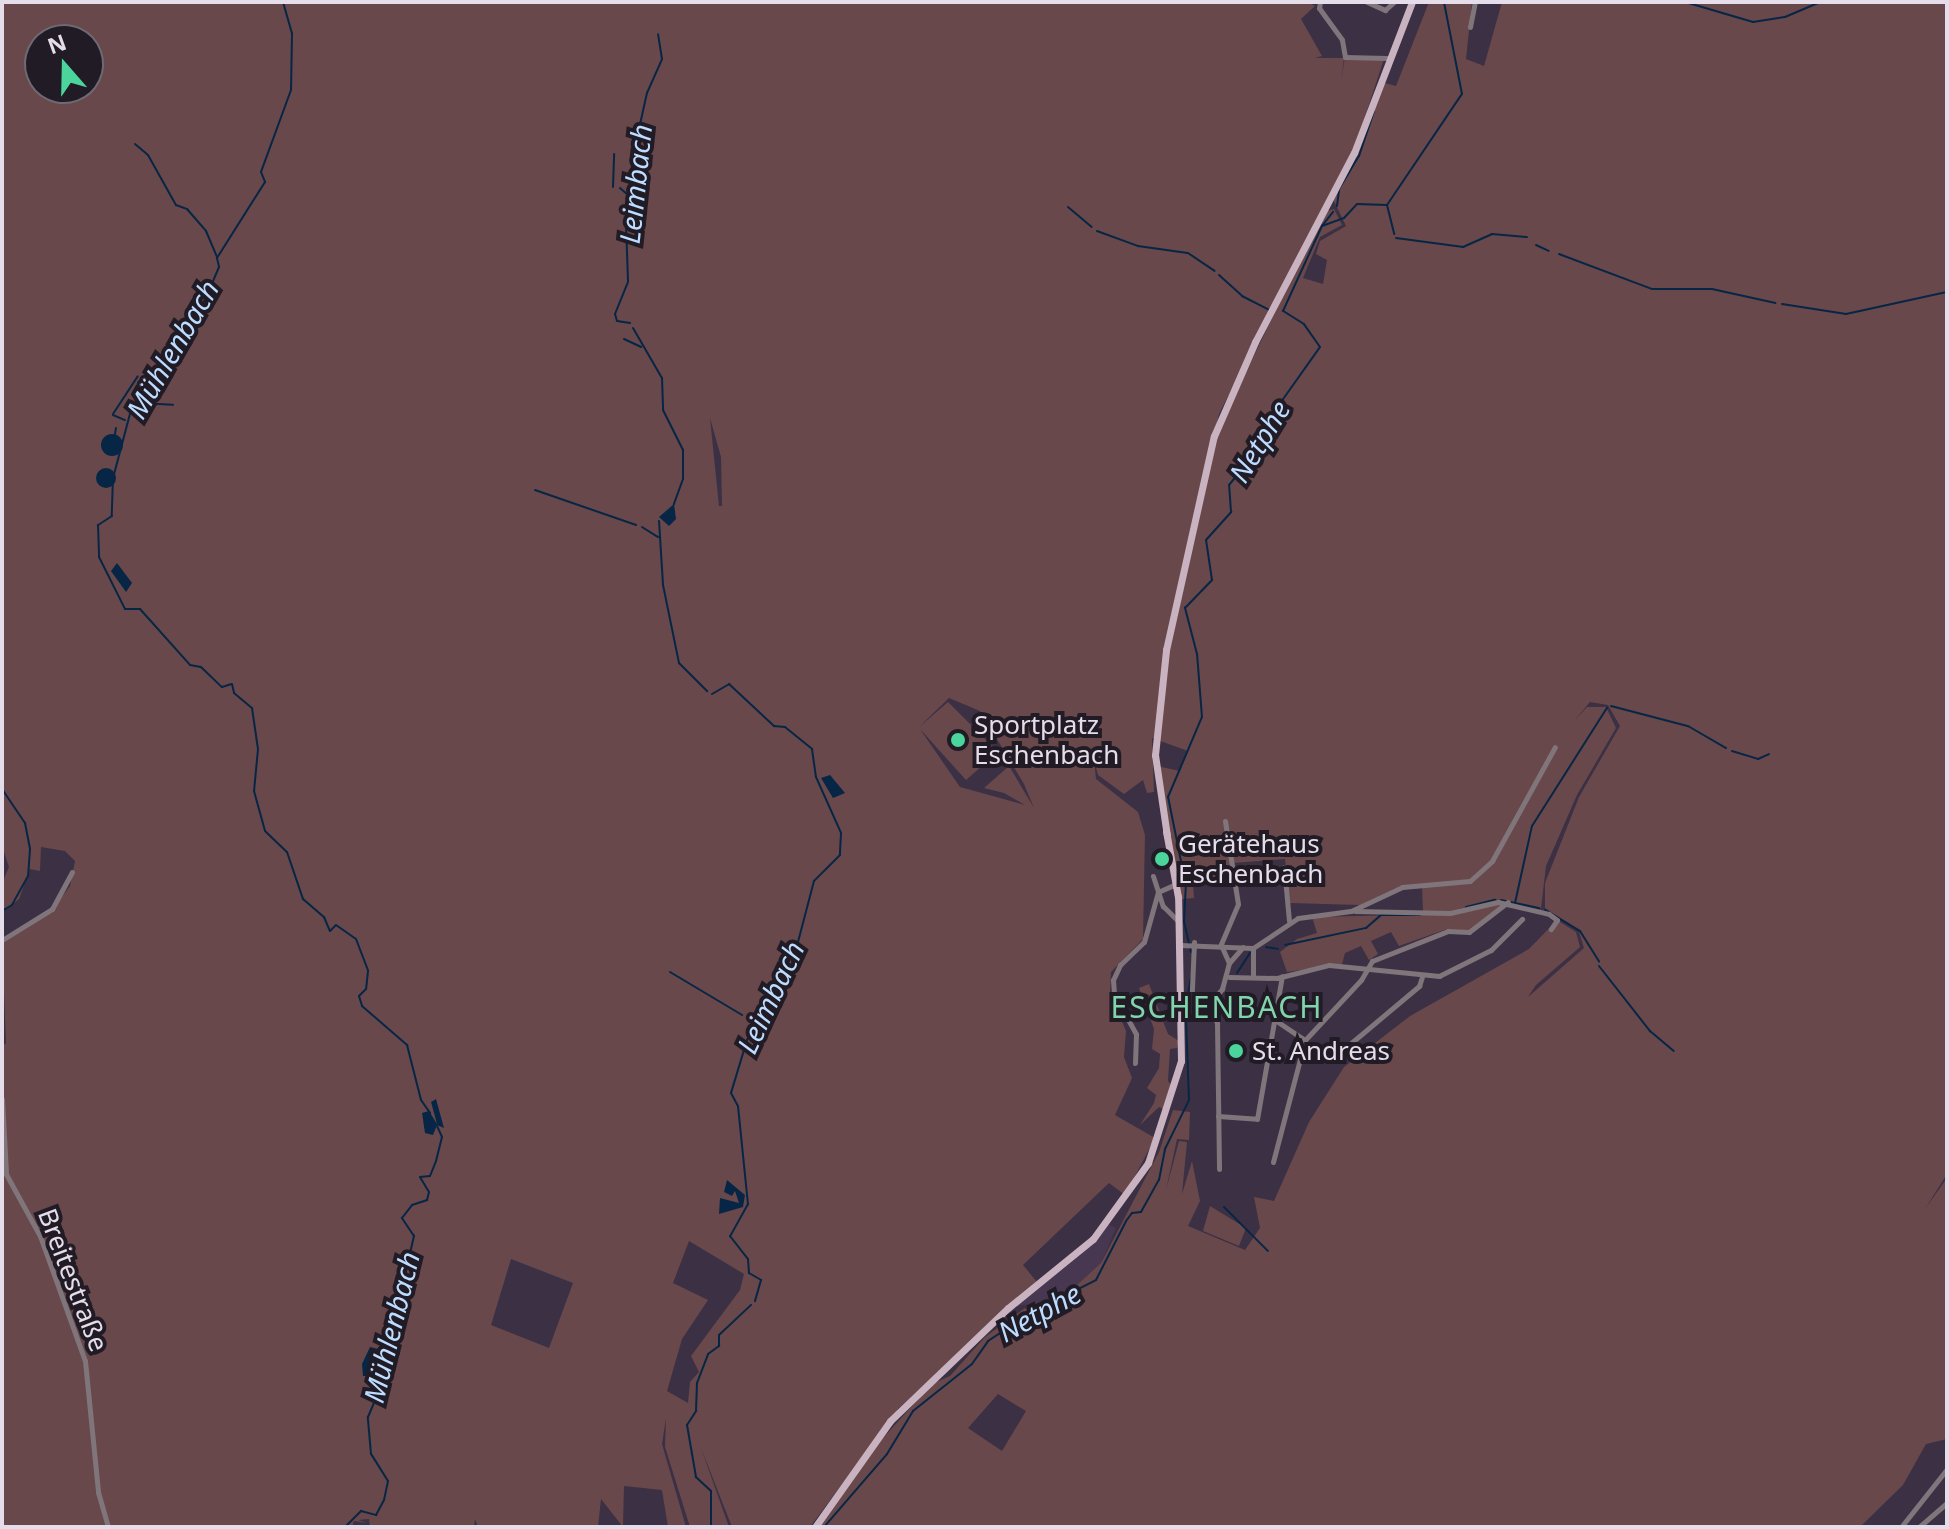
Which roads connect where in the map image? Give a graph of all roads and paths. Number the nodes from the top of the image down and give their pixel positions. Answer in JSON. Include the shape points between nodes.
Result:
{"nodes":[{"id":1,"x":1320,"y":2,"type":"edge"},
{"id":2,"x":1367,"y":2,"type":"edge"},
{"id":3,"x":1394,"y":2,"type":"edge"},
{"id":4,"x":1412,"y":2,"type":"edge"},
{"id":5,"x":1475,"y":2,"type":"edge"},
{"id":6,"x":1470,"y":27,"type":"dead end"},
{"id":7,"x":1387,"y":58,"type":"junction"},
{"id":8,"x":1555,"y":747,"type":"dead end"},
{"id":9,"x":1225,"y":821,"type":"dead end"},
{"id":10,"x":1284,"y":867,"type":"dead end"},
{"id":11,"x":72,"y":872,"type":"dead end"},
{"id":12,"x":1153,"y":876,"type":"dead end"},
{"id":13,"x":1176,"y":884,"type":"junction"},
{"id":14,"x":1158,"y":892,"type":"junction"},
{"id":15,"x":1508,"y":902,"type":"junction"},
{"id":16,"x":1351,"y":911,"type":"junction"},
{"id":17,"x":1522,"y":919,"type":"dead end"},
{"id":18,"x":1289,"y":921,"type":"junction"},
{"id":19,"x":1179,"y":922,"type":"junction"},
{"id":20,"x":1551,"y":929,"type":"dead end"},
{"id":21,"x":2,"y":940,"type":"edge"},
{"id":22,"x":1187,"y":943,"type":"junction"},
{"id":23,"x":1221,"y":944,"type":"junction"},
{"id":24,"x":1243,"y":947,"type":"junction"},
{"id":25,"x":1253,"y":948,"type":"junction"},
{"id":26,"x":1229,"y":963,"type":"junction"},
{"id":27,"x":1367,"y":970,"type":"junction"},
{"id":28,"x":1253,"y":976,"type":"junction"},
{"id":29,"x":1282,"y":976,"type":"junction"},
{"id":30,"x":1229,"y":977,"type":"junction"},
{"id":31,"x":1422,"y":977,"type":"junction"},
{"id":32,"x":1209,"y":1005,"type":"junction"},
{"id":33,"x":1191,"y":1011,"type":"junction"},
{"id":34,"x":1181,"y":1013,"type":"junction"},
{"id":35,"x":1275,"y":1020,"type":"junction"},
{"id":36,"x":1305,"y":1040,"type":"junction"},
{"id":37,"x":1332,"y":1059,"type":"dead end"},
{"id":38,"x":1135,"y":1063,"type":"dead end"},
{"id":39,"x":2,"y":1099,"type":"edge"},
{"id":40,"x":1218,"y":1116,"type":"junction"},
{"id":41,"x":1273,"y":1162,"type":"dead end"},
{"id":42,"x":1219,"y":1169,"type":"dead end"},
{"id":43,"x":1947,"y":1469,"type":"edge"},
{"id":44,"x":1947,"y":1503,"type":"edge"},
{"id":45,"x":108,"y":1526,"type":"edge"},
{"id":46,"x":815,"y":1527,"type":"edge"},
{"id":47,"x":1901,"y":1527,"type":"edge"},
{"id":48,"x":1919,"y":1527,"type":"edge"}],
"edges":[{"from":1,"to":7,"type":"street","via":[[1342,40],[1345,57]]},
{"from":2,"to":3,"type":"street","via":[[1385,10]]},
{"from":4,"to":7,"type":"main road"},
{"from":5,"to":6,"type":"street"},
{"from":7,"to":13,"type":"main road","via":[[1357,146],[1233,388],[1212,444],[1169,626],[1155,741]]},
{"from":8,"to":16,"type":"street","via":[[1482,873],[1462,884],[1402,887]]},
{"from":9,"to":23,"type":"street","via":[[1238,904]]},
{"from":10,"to":18,"type":"street"},
{"from":11,"to":21,"type":"street","via":[[52,909]]},
{"from":12,"to":14,"type":"street"},
{"from":13,"to":14,"type":"street"},
{"from":13,"to":19,"type":"main road"},
{"from":14,"to":19,"type":"street"},
{"from":14,"to":38,"type":"street","via":[[1144,942],[1120,965],[1113,980],[1114,994],[1136,1034]]},
{"from":15,"to":16,"type":"street","via":[[1489,901],[1450,913]]},
{"from":15,"to":20,"type":"street","via":[[1549,914],[1557,920]]},
{"from":15,"to":27,"type":"street","via":[[1469,932],[1448,931],[1405,946],[1372,961]]},
{"from":16,"to":18,"type":"street"},
{"from":17,"to":31,"type":"street","via":[[1474,961],[1439,976]]},
{"from":18,"to":25,"type":"street"},
{"from":19,"to":22,"type":"main road"},
{"from":22,"to":23,"type":"street"},
{"from":22,"to":33,"type":"street"},
{"from":22,"to":34,"type":"main road"},
{"from":23,"to":24,"type":"street"},
{"from":23,"to":26,"type":"street"},
{"from":24,"to":25,"type":"street"},
{"from":24,"to":26,"type":"street"},
{"from":25,"to":28,"type":"street"},
{"from":26,"to":30,"type":"street"},
{"from":27,"to":29,"type":"street","via":[[1329,965]]},
{"from":27,"to":31,"type":"street"},
{"from":27,"to":36,"type":"street"},
{"from":28,"to":29,"type":"street"},
{"from":28,"to":30,"type":"street"},
{"from":29,"to":35,"type":"street"},
{"from":30,"to":32,"type":"street"},
{"from":31,"to":37,"type":"street","via":[[1419,986]]},
{"from":32,"to":33,"type":"street"},
{"from":32,"to":40,"type":"street","via":[[1217,1023]]},
{"from":33,"to":34,"type":"street"},
{"from":34,"to":46,"type":"main road","via":[[1177,1082],[1156,1147],[1132,1189],[1079,1252],[1008,1308],[909,1401]]},
{"from":35,"to":36,"type":"street"},
{"from":35,"to":40,"type":"street","via":[[1257,1119]]},
{"from":36,"to":41,"type":"street"},
{"from":39,"to":45,"type":"street","name":"Breitestraße","via":[[6,1174],[40,1236],[85,1361],[98,1492]]},
{"from":40,"to":42,"type":"street"},
{"from":43,"to":47,"type":"street"},
{"from":44,"to":48,"type":"street"}]}
